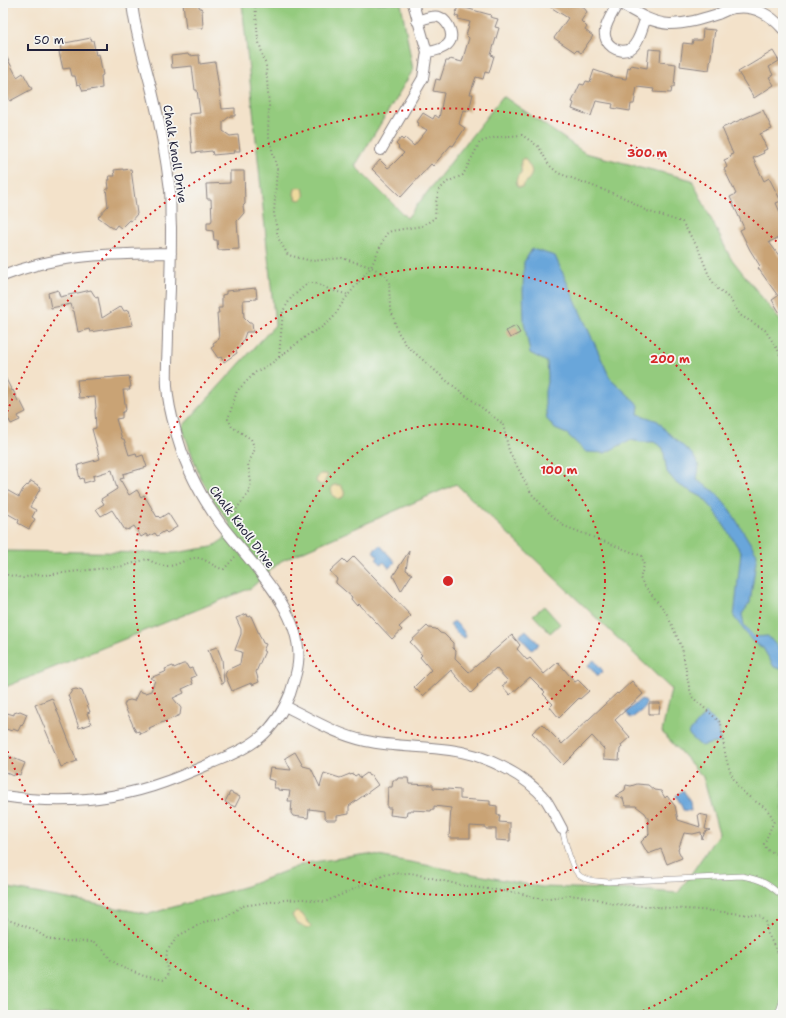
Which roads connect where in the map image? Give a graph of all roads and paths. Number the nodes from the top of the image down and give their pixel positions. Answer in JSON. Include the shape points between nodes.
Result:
{"nodes":[{"id":1,"x":132,"y":3,"type":"edge"},
{"id":2,"x":256,"y":3,"type":"edge"},
{"id":3,"x":413,"y":3,"type":"edge"},
{"id":4,"x":619,"y":3,"type":"edge"},
{"id":5,"x":646,"y":18,"type":"junction"},
{"id":6,"x":417,"y":21,"type":"junction"},
{"id":7,"x":783,"y":30,"type":"edge"},
{"id":8,"x":427,"y":52,"type":"junction"},
{"id":9,"x":381,"y":150,"type":"dead end"},
{"id":10,"x":171,"y":253,"type":"junction"},
{"id":11,"x":371,"y":267,"type":"junction"},
{"id":12,"x":3,"y":276,"type":"edge"},
{"id":13,"x":349,"y":295,"type":"junction"},
{"id":14,"x":279,"y":357,"type":"junction"},
{"id":15,"x":783,"y":363,"type":"edge"},
{"id":16,"x":233,"y":528,"type":"dead end"},
{"id":17,"x":238,"y":555,"type":"dead end"},
{"id":18,"x":3,"y":574,"type":"edge"},
{"id":19,"x":285,"y":706,"type":"junction"},
{"id":20,"x":3,"y":796,"type":"edge"},
{"id":21,"x":562,"y":829,"type":"joint"},
{"id":22,"x":783,"y":856,"type":"edge"},
{"id":23,"x":783,"y":897,"type":"edge"},
{"id":24,"x":3,"y":918,"type":"edge"},
{"id":25,"x":783,"y":963,"type":"edge"},
{"id":26,"x":783,"y":1000,"type":"edge"},
{"id":27,"x":778,"y":1015,"type":"edge"}],
"edges":[{"from":1,"to":10,"type":"street","name":"Chalk Knoll Drive","via":[[165,159],[170,192]]},
{"from":2,"to":11,"type":"path","via":[[258,39],[266,66],[268,134],[277,169],[274,213],[278,238],[288,255],[312,261],[342,258]]},
{"from":3,"to":6,"type":"street"},
{"from":4,"to":5,"type":"street"},
{"from":4,"to":5,"type":"street","via":[[605,29],[604,37],[614,49],[623,51],[631,48],[637,42]]},
{"from":5,"to":7,"type":"street","via":[[668,24],[683,23],[698,21],[734,8],[751,8],[766,14]]},
{"from":6,"to":8,"type":"street"},
{"from":6,"to":8,"type":"street","via":[[440,17],[450,31],[450,40],[446,46],[440,50]]},
{"from":8,"to":9,"type":"street","via":[[424,78]]},
{"from":10,"to":12,"type":"street","via":[[64,258]]},
{"from":10,"to":19,"type":"street","name":"Chalk Knoll Drive","via":[[167,389],[174,426],[184,459],[201,495],[276,594],[288,614],[296,638],[298,662]]},
{"from":11,"to":13,"type":"path"},
{"from":11,"to":15,"type":"path","via":[[386,234],[390,231],[422,226],[435,218],[439,190],[448,182],[463,175],[480,142],[497,137],[522,135],[539,147],[549,165],[558,172],[625,198],[647,211],[682,222],[698,248],[710,278],[730,299],[740,315],[765,330]]},
{"from":11,"to":22,"type":"path","via":[[386,275],[390,307],[398,332],[407,346],[503,424],[509,452],[532,493],[549,513],[564,526],[642,556],[644,566],[640,578],[666,612],[682,648],[692,697],[721,723],[726,759],[737,786],[748,797],[770,811],[774,821],[764,844],[767,850]]},
{"from":13,"to":14,"type":"path","via":[[333,318]]},
{"from":13,"to":14,"type":"path","via":[[308,283],[291,298],[283,311]]},
{"from":14,"to":16,"type":"path","via":[[256,372],[237,391],[228,419],[232,427],[251,439],[254,450],[248,464],[251,482],[249,492],[238,508]]},
{"from":17,"to":18,"type":"path","via":[[224,569],[217,568],[200,558],[168,566],[147,559],[124,566],[36,574],[23,578]]},
{"from":19,"to":20,"type":"street","name":"Chalk Knoll Drive","via":[[254,743],[240,752],[164,783],[107,798],[71,801]]},
{"from":19,"to":21,"type":"street","via":[[337,732],[364,741],[451,750],[483,758],[510,771],[535,789],[546,800]]},
{"from":21,"to":23,"type":"lane","via":[[570,859],[579,875],[588,880],[608,882],[742,876],[758,879]]},
{"from":24,"to":25,"type":"path","via":[[33,929],[48,939],[92,942],[123,968],[163,980],[168,972],[167,951],[178,936],[204,922],[226,917],[242,906],[304,899],[325,902],[387,874],[411,873],[465,886],[519,893],[542,899],[570,895],[614,904],[760,916],[766,922],[768,934]]},
{"from":26,"to":27,"type":"lane"}]}
